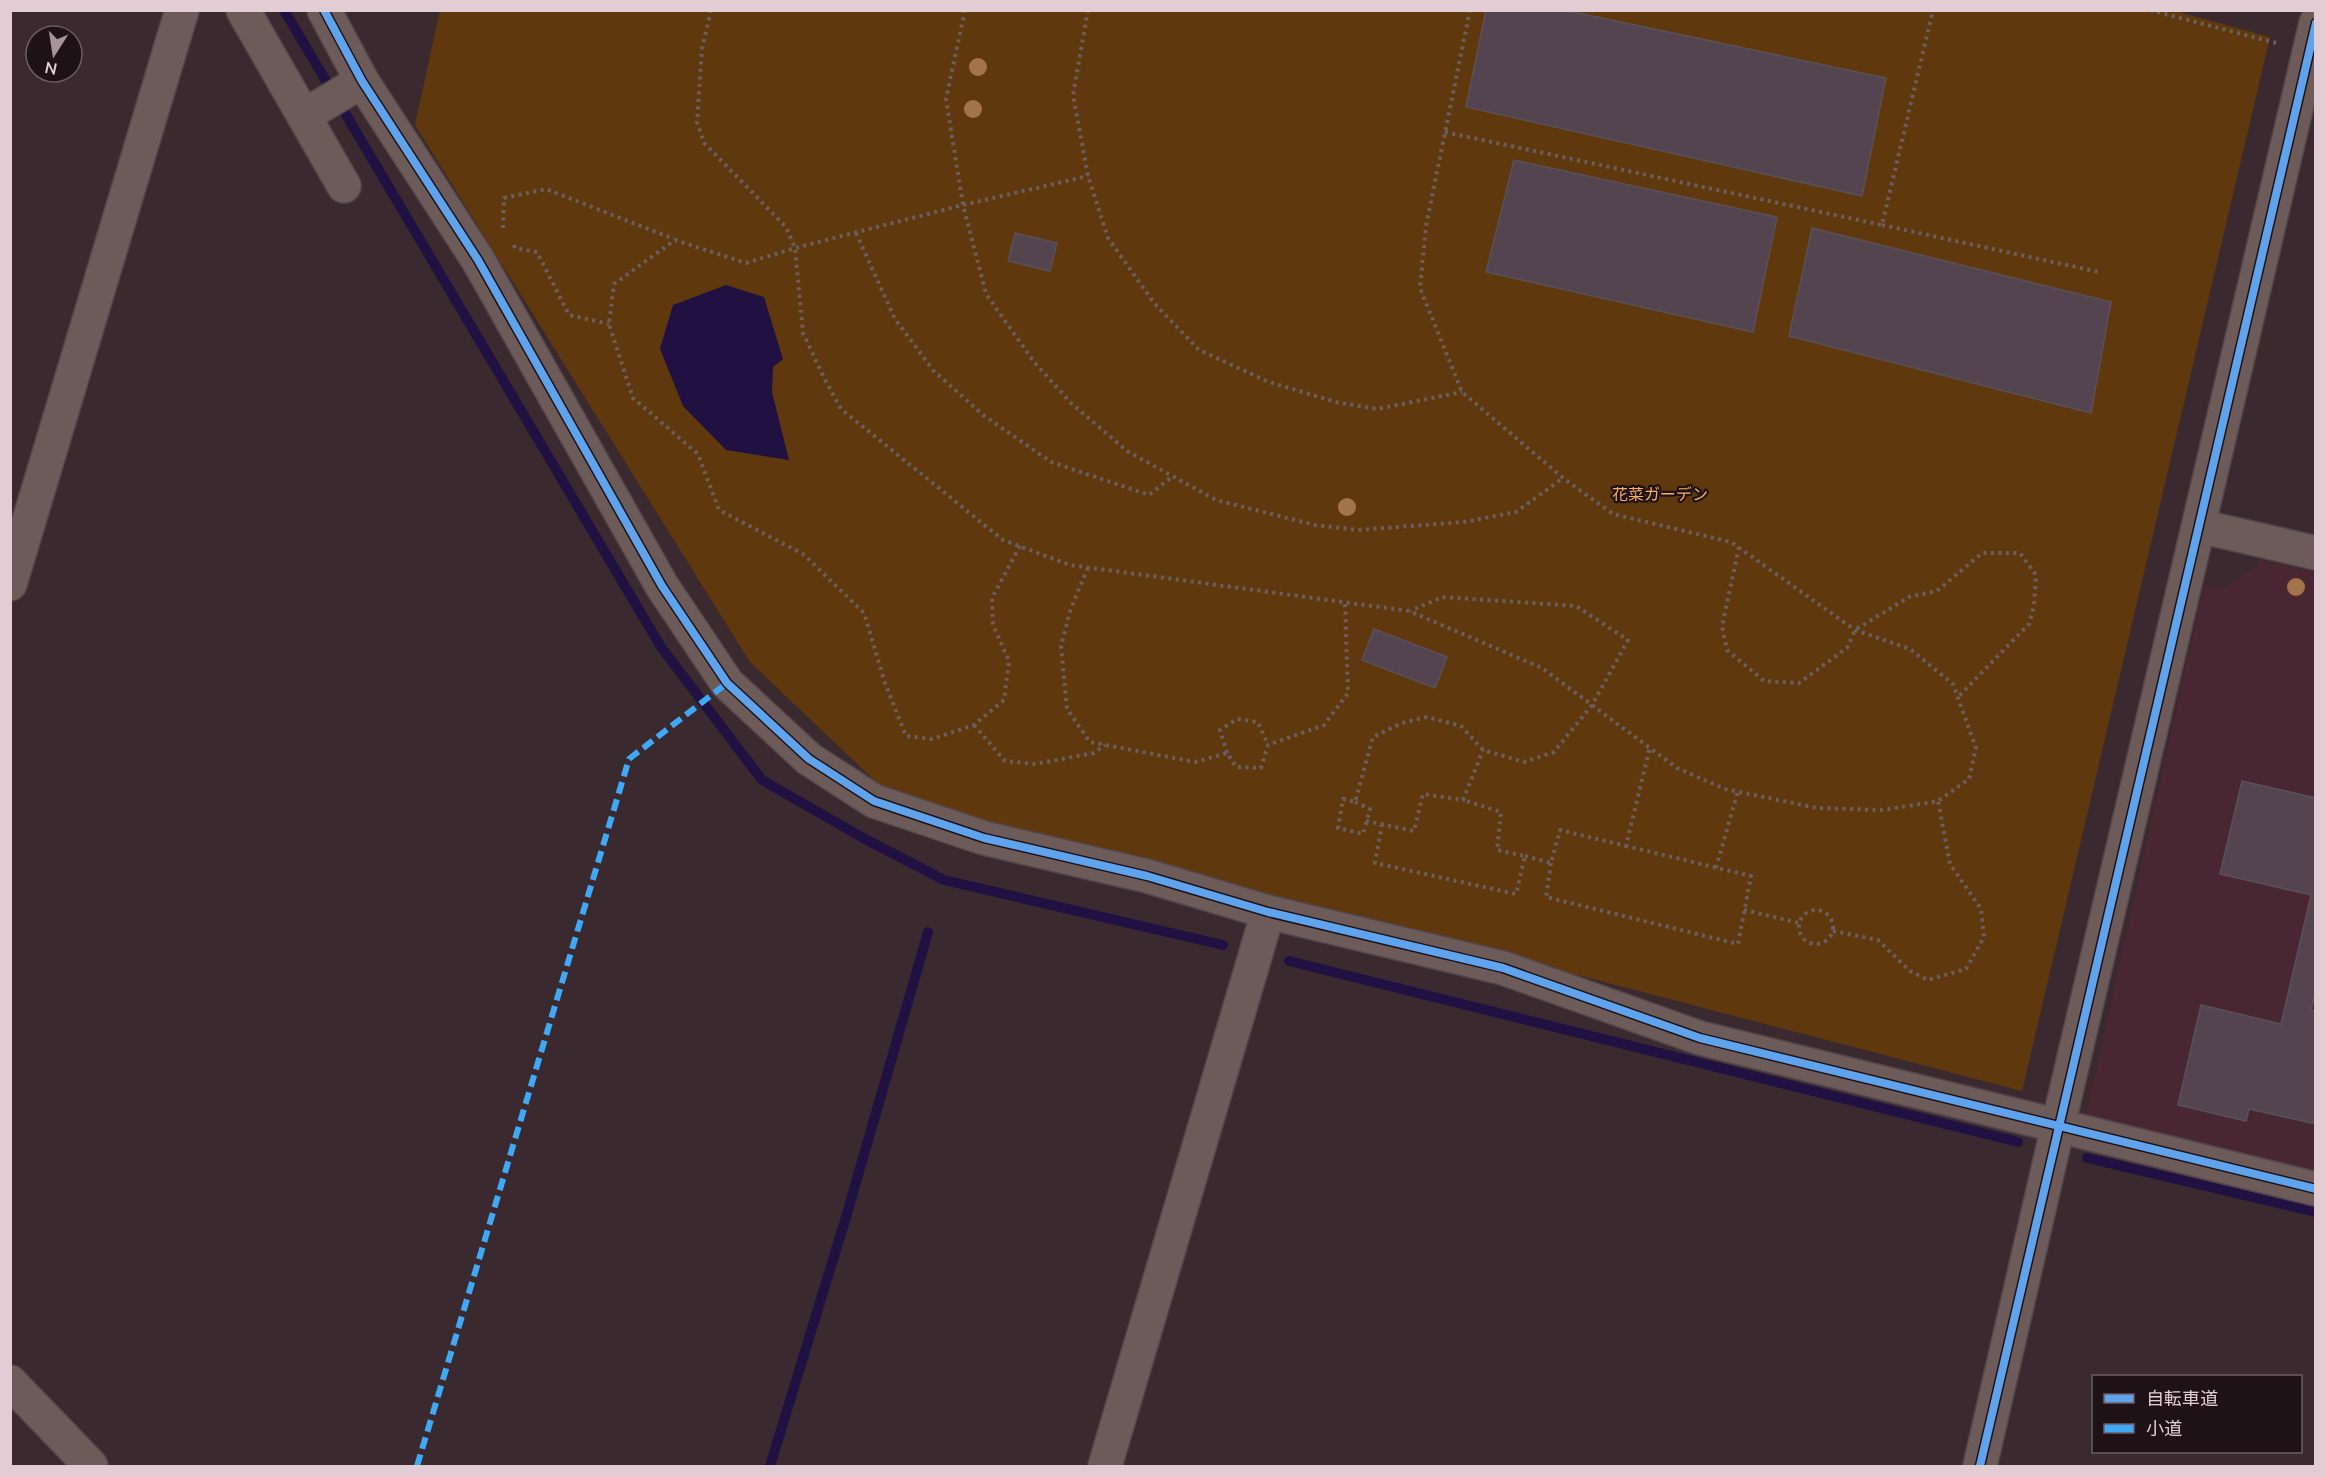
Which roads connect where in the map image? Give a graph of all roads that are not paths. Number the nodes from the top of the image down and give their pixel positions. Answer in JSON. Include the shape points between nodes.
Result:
{"nodes":[{"id":1,"x":183,"y":10,"type":"edge"},
{"id":2,"x":243,"y":10,"type":"edge"},
{"id":3,"x":324,"y":10,"type":"edge"},
{"id":4,"x":2312,"y":37,"type":"edge"},
{"id":5,"x":331,"y":99,"type":"junction"},
{"id":6,"x":344,"y":186,"type":"dead end"},
{"id":7,"x":2199,"y":526,"type":"junction"},
{"id":8,"x":2316,"y":553,"type":"edge"},
{"id":9,"x":10,"y":584,"type":"edge"},
{"id":10,"x":1268,"y":912,"type":"junction"},
{"id":11,"x":2058,"y":1126,"type":"junction"},
{"id":12,"x":2316,"y":1189,"type":"edge"},
{"id":13,"x":10,"y":1382,"type":"edge"},
{"id":14,"x":92,"y":1467,"type":"edge"},
{"id":15,"x":1105,"y":1467,"type":"edge"},
{"id":16,"x":1980,"y":1467,"type":"edge"}],
"edges":[{"from":1,"to":9,"type":"street"},
{"from":2,"to":5,"type":"street"},
{"from":3,"to":5,"type":"street"},
{"from":4,"to":7,"type":"street"},
{"from":5,"to":6,"type":"street"},
{"from":5,"to":10,"type":"street","via":[[478,260],[662,586],[727,683],[809,759],[874,801],[984,838],[1147,876]]},
{"from":7,"to":8,"type":"street"},
{"from":7,"to":11,"type":"street"},
{"from":10,"to":11,"type":"street","via":[[1503,969],[1700,1038]]},
{"from":10,"to":15,"type":"street"},
{"from":11,"to":12,"type":"street"},
{"from":11,"to":16,"type":"street"},
{"from":13,"to":14,"type":"street"}]}
